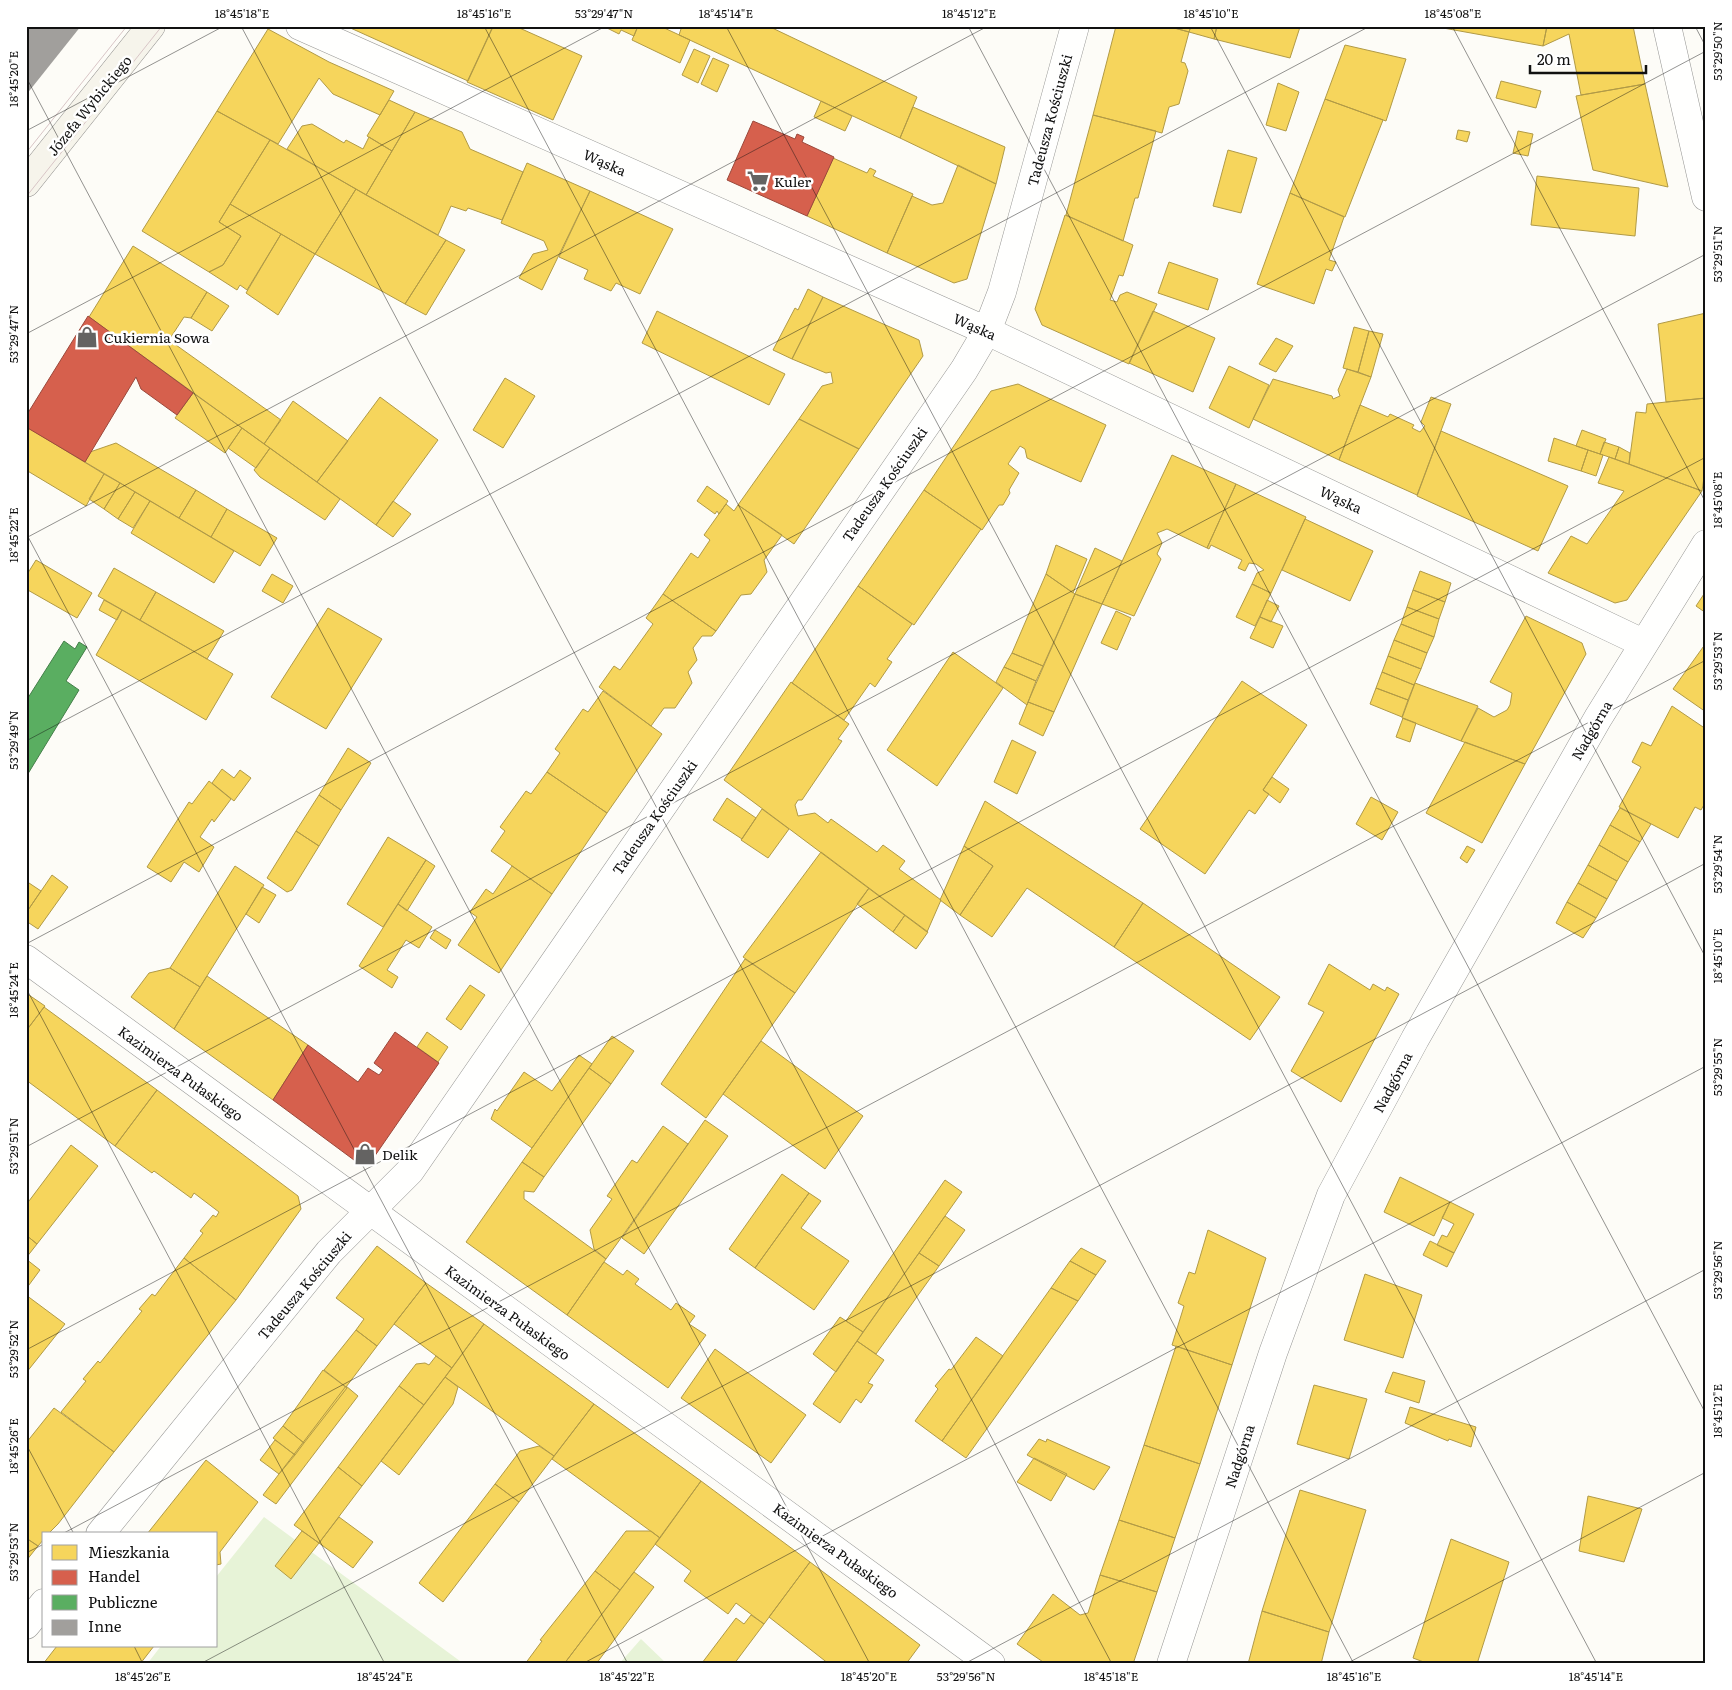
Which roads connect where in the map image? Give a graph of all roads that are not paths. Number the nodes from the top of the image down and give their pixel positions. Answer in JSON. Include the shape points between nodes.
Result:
{"nodes":[{"id":1,"x":151,"y":26,"type":"edge"},
{"id":2,"x":300,"y":26,"type":"edge"},
{"id":3,"x":1075,"y":26,"type":"edge"},
{"id":4,"x":1667,"y":26,"type":"edge"},
{"id":5,"x":26,"y":183,"type":"edge"},
{"id":6,"x":1706,"y":197,"type":"edge"},
{"id":7,"x":987,"y":331,"type":"junction"},
{"id":8,"x":1706,"y":544,"type":"edge"},
{"id":9,"x":1643,"y":643,"type":"junction"},
{"id":10,"x":26,"y":959,"type":"edge"},
{"id":11,"x":370,"y":1211,"type":"junction"},
{"id":12,"x":102,"y":1532,"type":"edge"},
{"id":13,"x":42,"y":1605,"type":"edge"},
{"id":14,"x":26,"y":1625,"type":"edge"},
{"id":15,"x":991,"y":1664,"type":"edge"},
{"id":16,"x":1171,"y":1664,"type":"edge"}],
"edges":[{"from":1,"to":5,"type":"street","name":"Józefa Wybickiego"},
{"from":2,"to":7,"type":"street","name":"Wąska"},
{"from":3,"to":7,"type":"street","name":"Tadeusza Kościuszki","via":[[1002,292]]},
{"from":4,"to":6,"type":"street"},
{"from":7,"to":9,"type":"street","name":"Wąska"},
{"from":7,"to":11,"type":"street","name":"Tadeusza Kościuszki","via":[[964,370],[410,1171]]},
{"from":8,"to":9,"type":"street","name":"Nadgórna"},
{"from":9,"to":16,"type":"street","name":"Nadgórna","via":[[1415,1038],[1332,1195],[1273,1353]]},
{"from":10,"to":11,"type":"street","name":"Kazimierza Pułaskiego"},
{"from":11,"to":12,"type":"street","name":"Tadeusza Kościuszki","via":[[329,1252]]},
{"from":11,"to":15,"type":"street","name":"Kazimierza Pułaskiego"},
{"from":13,"to":14,"type":"street"}]}
